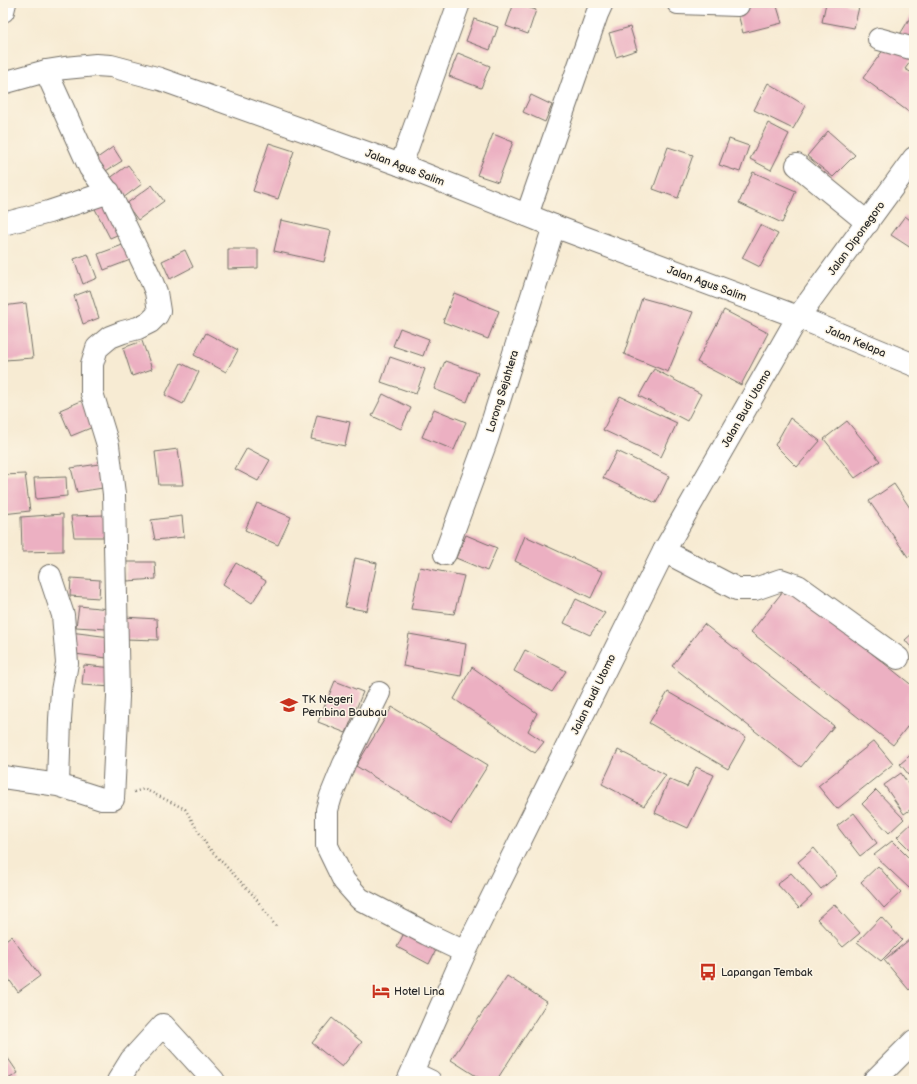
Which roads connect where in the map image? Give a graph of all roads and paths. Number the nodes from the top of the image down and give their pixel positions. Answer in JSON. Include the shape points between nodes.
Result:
{"nodes":[{"id":1,"x":5,"y":3,"type":"edge"},
{"id":2,"x":459,"y":3,"type":"edge"},
{"id":3,"x":602,"y":3,"type":"edge"},
{"id":4,"x":678,"y":3,"type":"edge"},
{"id":5,"x":738,"y":4,"type":"dead end"},
{"id":6,"x":3,"y":11,"type":"edge"},
{"id":7,"x":878,"y":39,"type":"dead end"},
{"id":8,"x":914,"y":49,"type":"edge"},
{"id":9,"x":46,"y":71,"type":"junction"},
{"id":10,"x":3,"y":83,"type":"edge"},
{"id":11,"x":914,"y":158,"type":"edge"},
{"id":12,"x":401,"y":165,"type":"junction"},
{"id":13,"x":797,"y":165,"type":"dead end"},
{"id":14,"x":108,"y":192,"type":"junction"},
{"id":15,"x":528,"y":215,"type":"junction"},
{"id":16,"x":868,"y":223,"type":"junction"},
{"id":17,"x":3,"y":224,"type":"edge"},
{"id":18,"x":554,"y":226,"type":"junction"},
{"id":19,"x":798,"y":317,"type":"junction"},
{"id":20,"x":914,"y":365,"type":"edge"},
{"id":21,"x":664,"y":551,"type":"junction"},
{"id":22,"x":445,"y":554,"type":"dead end"},
{"id":23,"x":50,"y":576,"type":"dead end"},
{"id":24,"x":898,"y":658,"type":"dead end"},
{"id":25,"x":379,"y":693,"type":"dead end"},
{"id":26,"x":3,"y":776,"type":"edge"},
{"id":27,"x":58,"y":785,"type":"junction"},
{"id":28,"x":113,"y":799,"type":"junction"},
{"id":29,"x":277,"y":928,"type":"dead end"},
{"id":30,"x":465,"y":952,"type":"junction"},
{"id":31,"x":914,"y":1041,"type":"edge"},
{"id":32,"x":417,"y":1078,"type":"edge"},
{"id":33,"x":118,"y":1081,"type":"edge"},
{"id":34,"x":214,"y":1081,"type":"edge"},
{"id":35,"x":874,"y":1081,"type":"edge"}],
"edges":[{"from":1,"to":6,"type":"street"},
{"from":2,"to":12,"type":"street"},
{"from":3,"to":15,"type":"street"},
{"from":4,"to":5,"type":"street"},
{"from":7,"to":8,"type":"street"},
{"from":9,"to":10,"type":"street","name":"Jalan Agus Salim"},
{"from":9,"to":12,"type":"street","name":"Jalan Agus Salim","via":[[96,65],[111,66],[160,79]]},
{"from":9,"to":14,"type":"street","via":[[90,168]]},
{"from":11,"to":16,"type":"street","name":"Jalan Diponegoro"},
{"from":12,"to":15,"type":"street","name":"Jalan Agus Salim"},
{"from":13,"to":16,"type":"street"},
{"from":14,"to":17,"type":"street"},
{"from":14,"to":28,"type":"street","via":[[150,276],[159,311],[150,322],[110,337],[97,348],[92,364],[92,393],[108,445],[114,494],[118,697]]},
{"from":15,"to":18,"type":"street","name":"Jalan Agus Salim"},
{"from":16,"to":19,"type":"street","name":"Jalan Diponegoro"},
{"from":18,"to":19,"type":"street","name":"Jalan Agus Salim"},
{"from":18,"to":22,"type":"street","name":"Lorong Sejahtera","via":[[487,439]]},
{"from":19,"to":20,"type":"street","name":"Jalan Kelapa"},
{"from":19,"to":21,"type":"street","name":"Jalan Budi Utomo"},
{"from":21,"to":24,"type":"street","via":[[737,589],[754,589],[781,580],[798,586]]},
{"from":21,"to":30,"type":"street","name":"Jalan Budi Utomo"},
{"from":23,"to":27,"type":"street","via":[[63,615],[67,663],[62,691]]},
{"from":25,"to":30,"type":"street","via":[[344,764],[327,810],[328,846],[344,881],[360,899]]},
{"from":26,"to":27,"type":"street"},
{"from":27,"to":28,"type":"street","via":[[102,799]]},
{"from":28,"to":29,"type":"path","via":[[144,789],[185,809],[208,847],[254,896]]},
{"from":30,"to":32,"type":"street","name":"Jalan Budi Utomo"},
{"from":31,"to":35,"type":"street"},
{"from":33,"to":34,"type":"street","via":[[131,1060],[163,1025]]}]}
